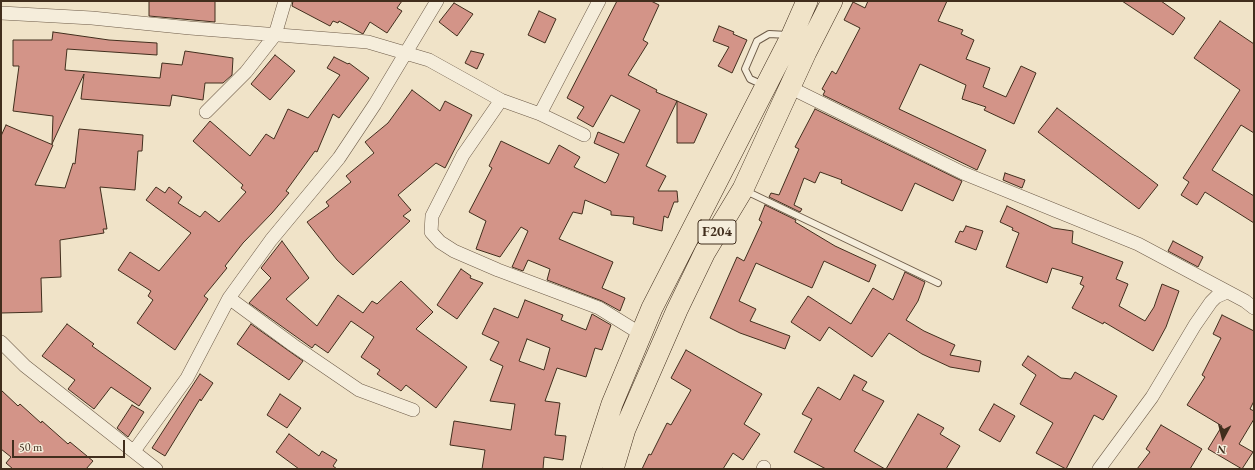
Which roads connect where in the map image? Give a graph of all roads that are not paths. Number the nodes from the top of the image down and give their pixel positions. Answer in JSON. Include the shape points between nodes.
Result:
{"nodes":[{"id":1,"x":286,"y":1,"type":"edge"},
{"id":2,"x":437,"y":1,"type":"edge"},
{"id":3,"x":599,"y":1,"type":"edge"},
{"id":4,"x":807,"y":1,"type":"edge"},
{"id":5,"x":832,"y":1,"type":"edge"},
{"id":6,"x":1,"y":13,"type":"edge"},
{"id":7,"x":275,"y":35,"type":"junction"},
{"id":8,"x":792,"y":35,"type":"junction"},
{"id":9,"x":406,"y":53,"type":"junction"},
{"id":10,"x":765,"y":86,"type":"junction"},
{"id":11,"x":791,"y":88,"type":"junction"},
{"id":12,"x":501,"y":100,"type":"junction"},
{"id":13,"x":206,"y":112,"type":"dead end"},
{"id":14,"x":540,"y":114,"type":"junction"},
{"id":15,"x":584,"y":135,"type":"dead end"},
{"id":16,"x":743,"y":189,"type":"junction"},
{"id":17,"x":938,"y":283,"type":"dead end"},
{"id":18,"x":1227,"y":292,"type":"junction"},
{"id":19,"x":229,"y":298,"type":"junction"},
{"id":20,"x":1254,"y":308,"type":"edge"},
{"id":21,"x":640,"y":334,"type":"junction"},
{"id":22,"x":1,"y":342,"type":"edge"},
{"id":23,"x":413,"y":410,"type":"dead end"},
{"id":24,"x":134,"y":451,"type":"junction"},
{"id":25,"x":156,"y":469,"type":"edge"},
{"id":26,"x":591,"y":469,"type":"edge"},
{"id":27,"x":613,"y":469,"type":"edge"},
{"id":28,"x":1099,"y":469,"type":"edge"}],
"edges":[{"from":1,"to":7,"type":"street"},
{"from":2,"to":9,"type":"street"},
{"from":3,"to":14,"type":"street"},
{"from":4,"to":8,"type":"main road","number":"F204"},
{"from":5,"to":11,"type":"main road","number":"F204"},
{"from":6,"to":7,"type":"street","via":[[92,18]]},
{"from":7,"to":9,"type":"street","via":[[368,42]]},
{"from":7,"to":13,"type":"street","via":[[246,72]]},
{"from":8,"to":10,"type":"main road","number":"F204"},
{"from":8,"to":10,"type":"lane","via":[[769,34],[757,41],[745,68],[750,79]]},
{"from":9,"to":12,"type":"street","via":[[430,60]]},
{"from":9,"to":19,"type":"street","via":[[376,104],[339,158],[271,240]]},
{"from":10,"to":21,"type":"main road","number":"F204"},
{"from":11,"to":16,"type":"main road","number":"F204"},
{"from":11,"to":18,"type":"street","via":[[963,173],[1138,244]]},
{"from":12,"to":14,"type":"street"},
{"from":12,"to":21,"type":"street","via":[[460,162],[432,216],[431,232],[454,251],[599,308]]},
{"from":14,"to":15,"type":"street"},
{"from":16,"to":17,"type":"lane"},
{"from":16,"to":27,"type":"main road","number":"F204","via":[[705,252],[677,310],[625,429]]},
{"from":18,"to":20,"type":"street"},
{"from":18,"to":28,"type":"street","via":[[1210,302],[1152,397]]},
{"from":19,"to":23,"type":"street","via":[[359,390]]},
{"from":19,"to":24,"type":"street","via":[[188,378]]},
{"from":21,"to":26,"type":"main road","number":"F204","via":[[612,404]]},
{"from":22,"to":24,"type":"street","via":[[25,366]]},
{"from":24,"to":25,"type":"street"}]}
